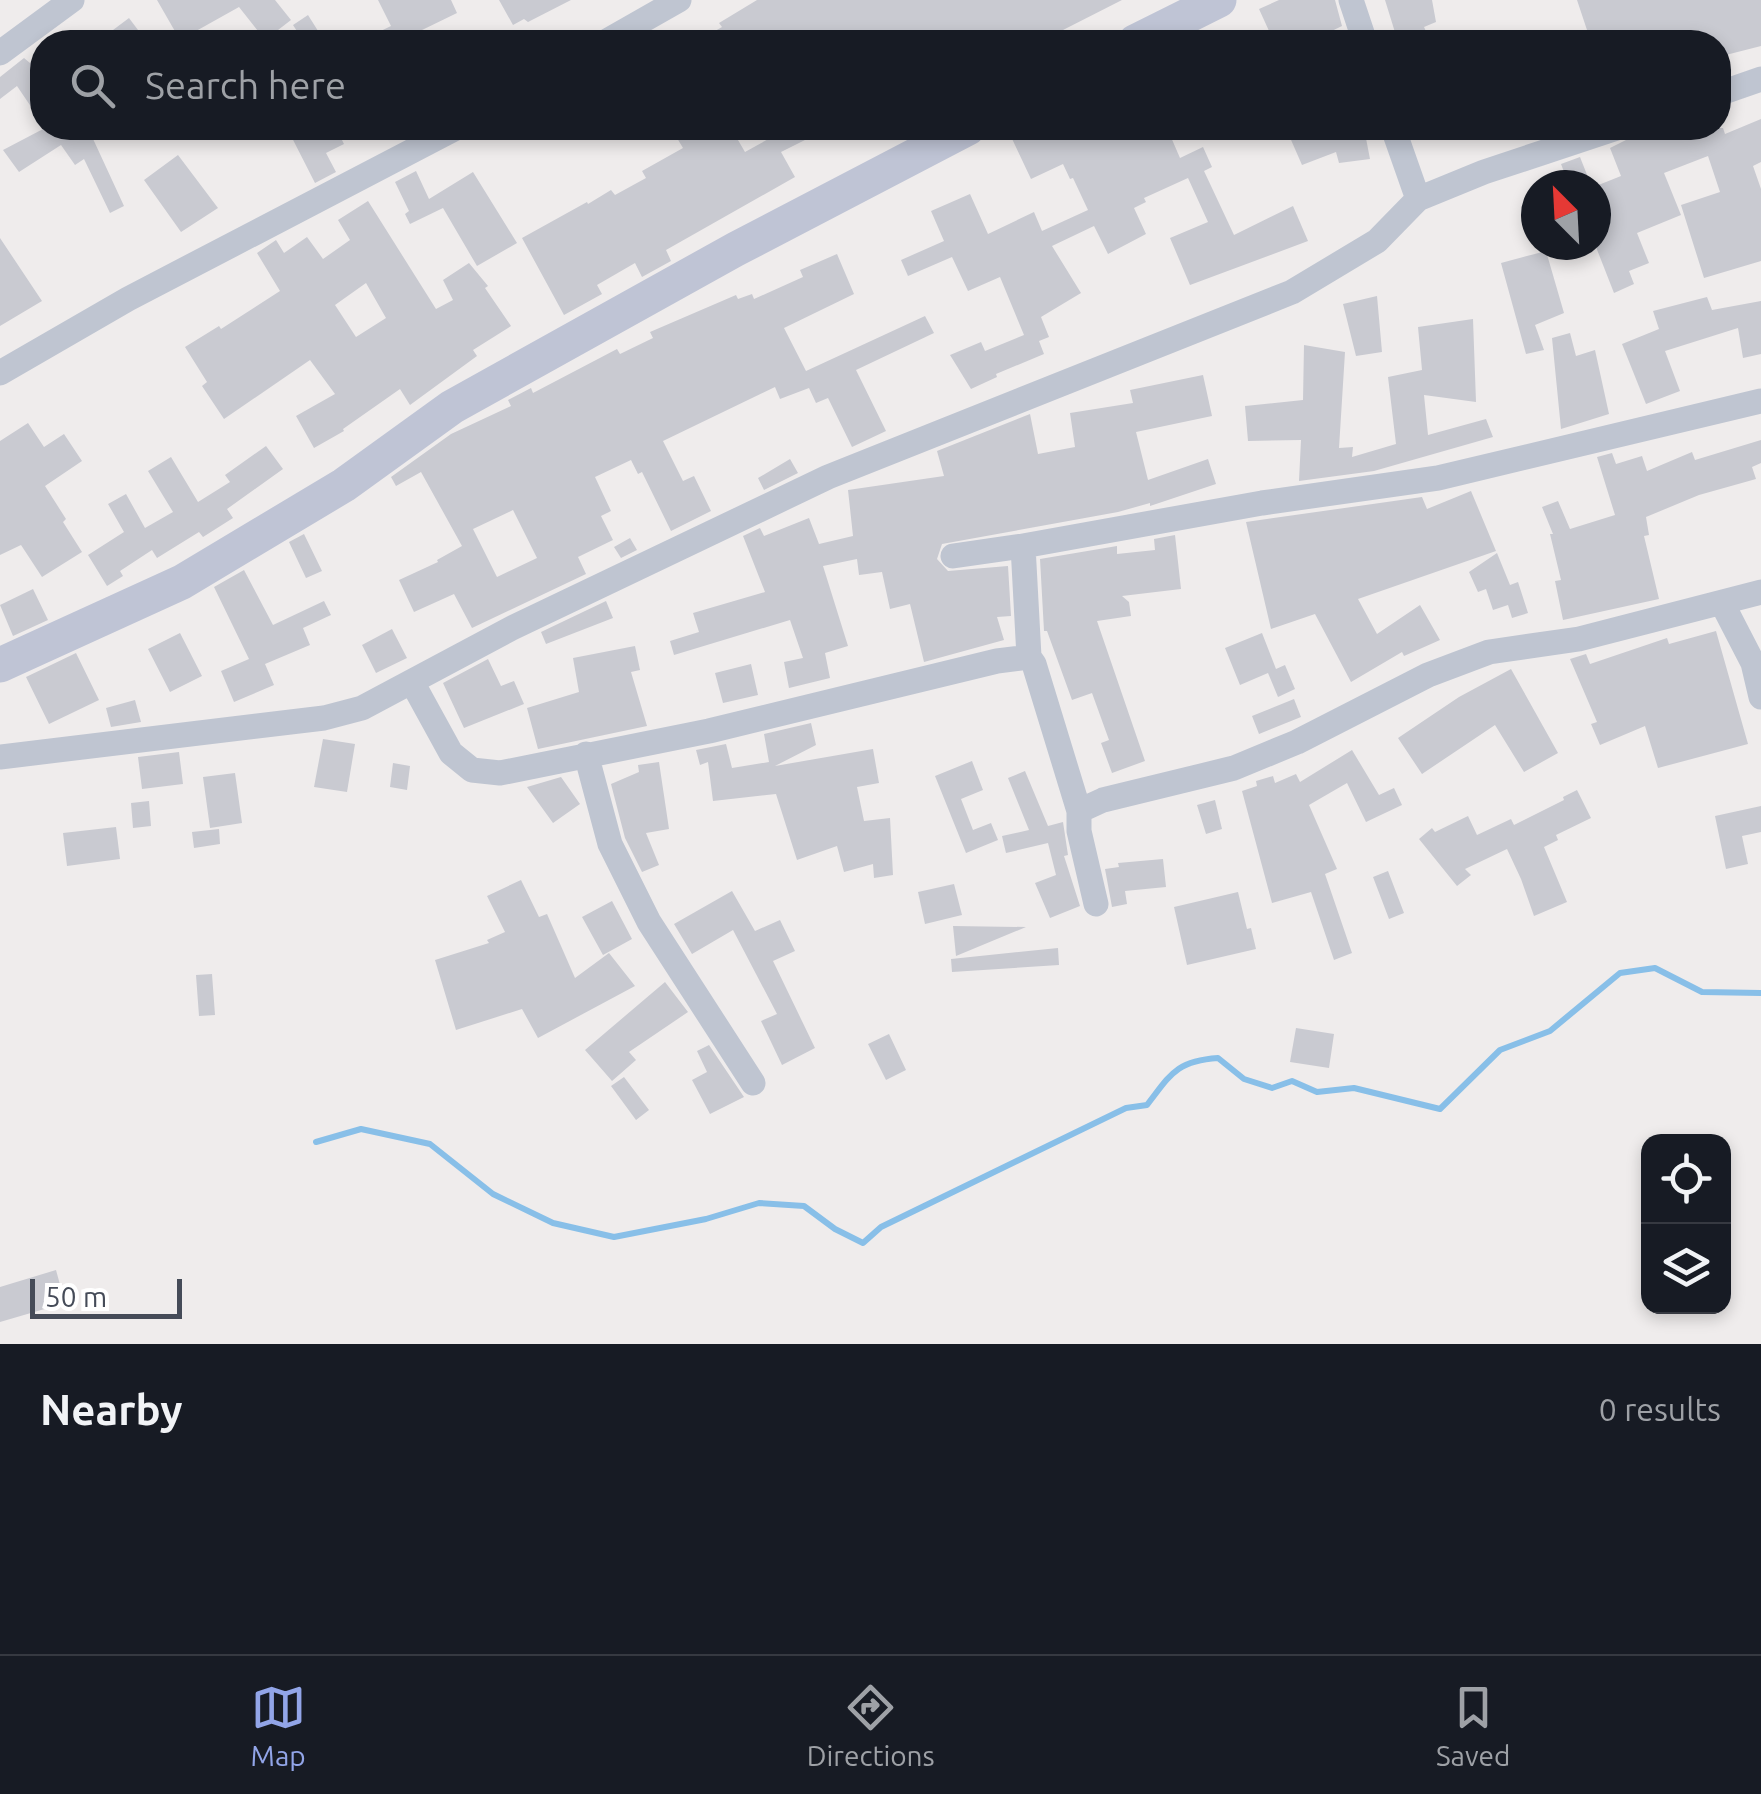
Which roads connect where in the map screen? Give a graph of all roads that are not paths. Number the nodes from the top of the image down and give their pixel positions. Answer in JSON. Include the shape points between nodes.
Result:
{"nodes":[{"id":1,"x":72,"y":0,"type":"edge"},
{"id":2,"x":680,"y":0,"type":"edge"},
{"id":3,"x":1219,"y":0,"type":"edge"},
{"id":4,"x":1352,"y":0,"type":"edge"},
{"id":5,"x":31,"y":30,"type":"edge"},
{"id":6,"x":626,"y":30,"type":"edge"},
{"id":7,"x":1159,"y":30,"type":"edge"},
{"id":8,"x":1361,"y":30,"type":"edge"},
{"id":9,"x":30,"y":31,"type":"edge"},
{"id":10,"x":0,"y":53,"type":"edge"},
{"id":11,"x":1761,"y":79,"type":"edge"},
{"id":12,"x":1731,"y":89,"type":"edge"},
{"id":13,"x":433,"y":140,"type":"edge"},
{"id":14,"x":945,"y":140,"type":"edge"},
{"id":15,"x":1397,"y":140,"type":"edge"},
{"id":16,"x":1581,"y":140,"type":"edge"},
{"id":17,"x":1418,"y":199,"type":"junction"},
{"id":18,"x":0,"y":373,"type":"edge"},
{"id":19,"x":1761,"y":402,"type":"edge"},
{"id":20,"x":1023,"y":546,"type":"junction"},
{"id":21,"x":953,"y":556,"type":"dead end"},
{"id":22,"x":1761,"y":592,"type":"edge"},
{"id":23,"x":1722,"y":603,"type":"junction"},
{"id":24,"x":1029,"y":657,"type":"junction"},
{"id":25,"x":0,"y":665,"type":"edge"},
{"id":26,"x":412,"y":682,"type":"junction"},
{"id":27,"x":1761,"y":697,"type":"edge"},
{"id":28,"x":586,"y":754,"type":"junction"},
{"id":29,"x":0,"y":757,"type":"edge"},
{"id":30,"x":1080,"y":811,"type":"junction"},
{"id":31,"x":1096,"y":904,"type":"dead end"},
{"id":32,"x":752,"y":1083,"type":"dead end"}],
"edges":[{"from":1,"to":5,"type":"street"},
{"from":2,"to":6,"type":"street"},
{"from":3,"to":7,"type":"street"},
{"from":4,"to":8,"type":"street"},
{"from":9,"to":10,"type":"street"},
{"from":11,"to":12,"type":"street"},
{"from":13,"to":18,"type":"street"},
{"from":14,"to":25,"type":"street","via":[[452,408],[344,485],[182,582]]},
{"from":15,"to":17,"type":"street"},
{"from":16,"to":17,"type":"street"},
{"from":17,"to":26,"type":"street","via":[[1376,241],[1292,292],[828,477]]},
{"from":19,"to":20,"type":"street","via":[[1438,478]]},
{"from":20,"to":21,"type":"street"},
{"from":20,"to":24,"type":"street"},
{"from":22,"to":23,"type":"street"},
{"from":23,"to":27,"type":"street","via":[[1753,663]]},
{"from":23,"to":30,"type":"street","via":[[1579,639],[1489,652],[1234,768]]},
{"from":24,"to":28,"type":"street"},
{"from":24,"to":30,"type":"street"},
{"from":26,"to":28,"type":"street","via":[[451,753],[472,770],[500,773]]},
{"from":26,"to":29,"type":"street","via":[[362,708],[324,718]]},
{"from":28,"to":32,"type":"street","via":[[610,844],[649,922]]},
{"from":30,"to":31,"type":"street"}]}
